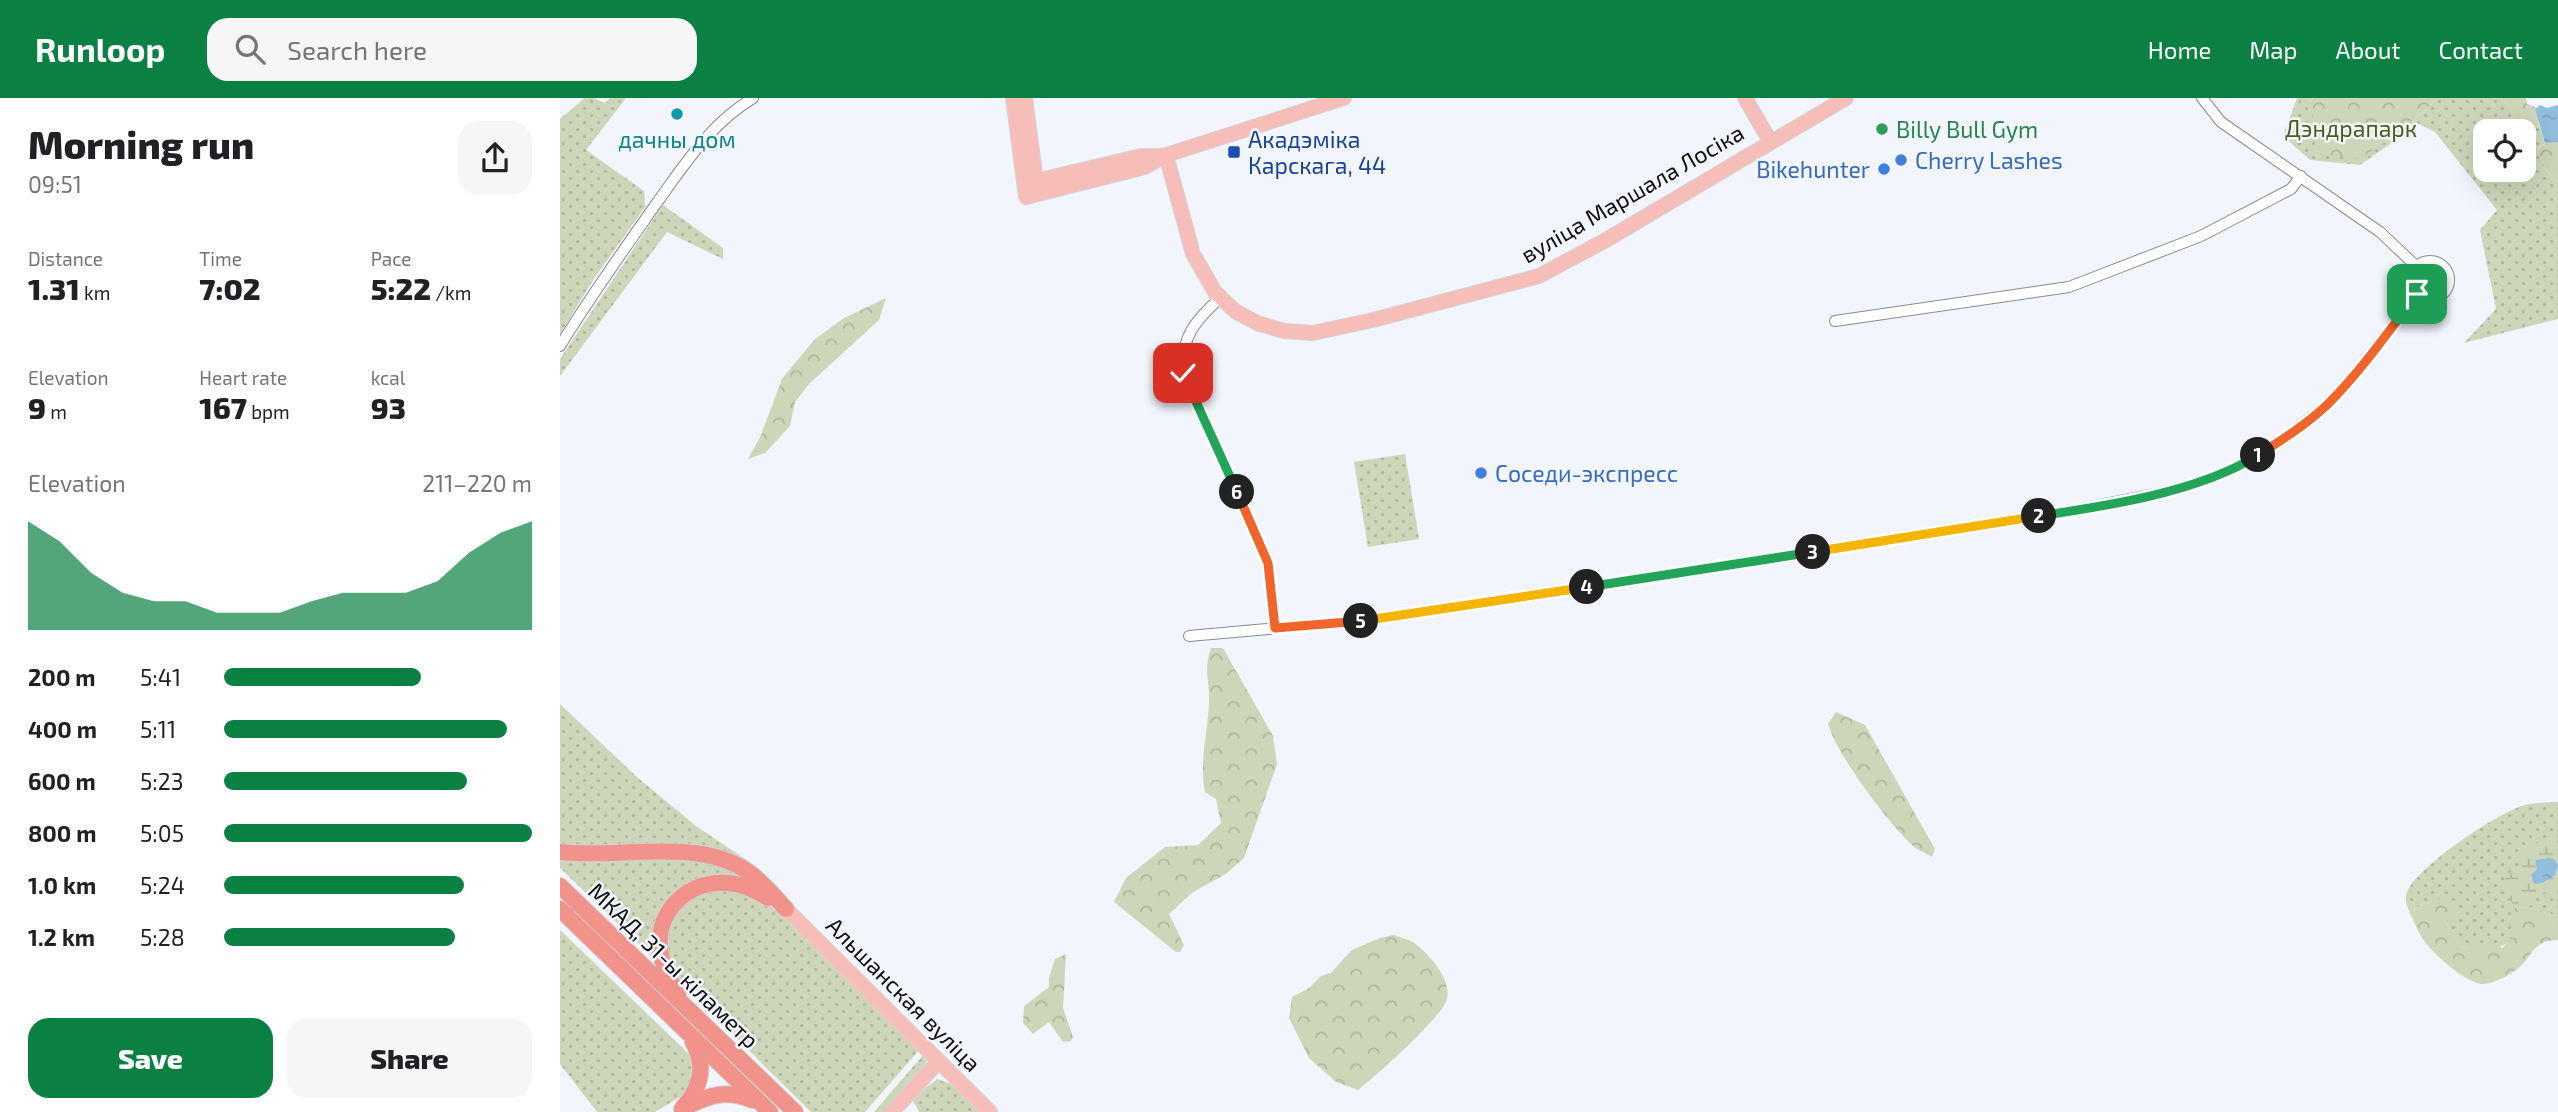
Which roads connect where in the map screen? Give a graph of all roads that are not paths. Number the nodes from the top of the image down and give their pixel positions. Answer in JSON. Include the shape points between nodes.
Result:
{"nodes":[{"id":1,"x":753,"y":98,"type":"edge"},
{"id":2,"x":1013,"y":98,"type":"edge"},
{"id":3,"x":1025,"y":98,"type":"edge"},
{"id":4,"x":1344,"y":98,"type":"edge"},
{"id":5,"x":1745,"y":98,"type":"edge"},
{"id":6,"x":1846,"y":98,"type":"edge"},
{"id":7,"x":2202,"y":98,"type":"edge"},
{"id":8,"x":1305,"y":104,"type":"edge"},
{"id":9,"x":1770,"y":141,"type":"junction"},
{"id":10,"x":1166,"y":156,"type":"junction"},
{"id":11,"x":2301,"y":176,"type":"junction"},
{"id":12,"x":1036,"y":188,"type":"junction"},
{"id":13,"x":2417,"y":267,"type":"junction"},
{"id":14,"x":2417,"y":294,"type":"junction"},
{"id":15,"x":1220,"y":298,"type":"junction"},
{"id":16,"x":1835,"y":321,"type":"dead end"},
{"id":17,"x":560,"y":346,"type":"edge"},
{"id":18,"x":1275,"y":628,"type":"junction"},
{"id":19,"x":1189,"y":636,"type":"dead end"},
{"id":20,"x":560,"y":852,"type":"edge"},
{"id":21,"x":560,"y":886,"type":"edge"},
{"id":22,"x":560,"y":909,"type":"edge"},
{"id":23,"x":786,"y":909,"type":"junction"},
{"id":24,"x":683,"y":1006,"type":"junction"},
{"id":25,"x":684,"y":1028,"type":"junction"},
{"id":26,"x":938,"y":1062,"type":"junction"},
{"id":27,"x":764,"y":1107,"type":"edge"},
{"id":28,"x":679,"y":1110,"type":"edge"},
{"id":29,"x":795,"y":1112,"type":"edge"},
{"id":30,"x":892,"y":1112,"type":"edge"},
{"id":31,"x":989,"y":1112,"type":"edge"}],
"edges":[{"from":1,"to":17,"type":"street","via":[[724,118],[702,142],[598,284]]},
{"from":2,"to":12,"type":"main road","via":[[1026,197]]},
{"from":3,"to":12,"type":"main road"},
{"from":4,"to":8,"type":"main road"},
{"from":5,"to":9,"type":"main road"},
{"from":6,"to":9,"type":"main road","name":"вуліца Маршала Лосіка"},
{"from":7,"to":11,"type":"street","via":[[2221,122]]},
{"from":8,"to":10,"type":"main road"},
{"from":9,"to":15,"type":"main road","name":"вуліца Маршала Лосіка","via":[[1578,256],[1517,283],[1312,332],[1284,331],[1257,323]]},
{"from":10,"to":12,"type":"main road","via":[[1141,156]]},
{"from":10,"to":15,"type":"main road","name":"вуліца Маршала Лосіка","via":[[1193,254]]},
{"from":11,"to":13,"type":"street","via":[[2380,232]]},
{"from":11,"to":16,"type":"street","via":[[2291,189],[2201,236],[2069,287]]},
{"from":13,"to":14,"type":"street","via":[[2411,284]]},
{"from":13,"to":14,"type":"street","via":[[2432,261],[2449,276],[2440,297]]},
{"from":14,"to":18,"type":"street","via":[[2327,405],[2250,460],[2169,491],[2045,516],[1727,566],[1369,620]]},
{"from":15,"to":18,"type":"street","via":[[1189,333],[1182,352],[1183,373],[1268,563]]},
{"from":18,"to":19,"type":"street"},
{"from":20,"to":23,"type":"highway","via":[[710,855],[749,872]]},
{"from":21,"to":24,"type":"highway","name":"МКАД, 31-ы кіламетр"},
{"from":22,"to":25,"type":"highway","name":"МКАД, 31-ы кіламетр"},
{"from":23,"to":24,"type":"highway","via":[[751,888],[728,883],[707,884],[679,898],[662,927],[660,950]]},
{"from":23,"to":26,"type":"main road","name":"Альшанская вуліца"},
{"from":24,"to":29,"type":"highway","name":"МКАД, 31-ы кіламетр"},
{"from":25,"to":27,"type":"highway","name":"МКАД, 31-ы кіламетр"},
{"from":25,"to":28,"type":"highway","via":[[698,1051],[701,1068],[696,1090]]},
{"from":26,"to":30,"type":"main road"},
{"from":26,"to":31,"type":"main road","name":"Альшанская вуліца"},
{"from":27,"to":28,"type":"highway","via":[[725,1093]]}]}
